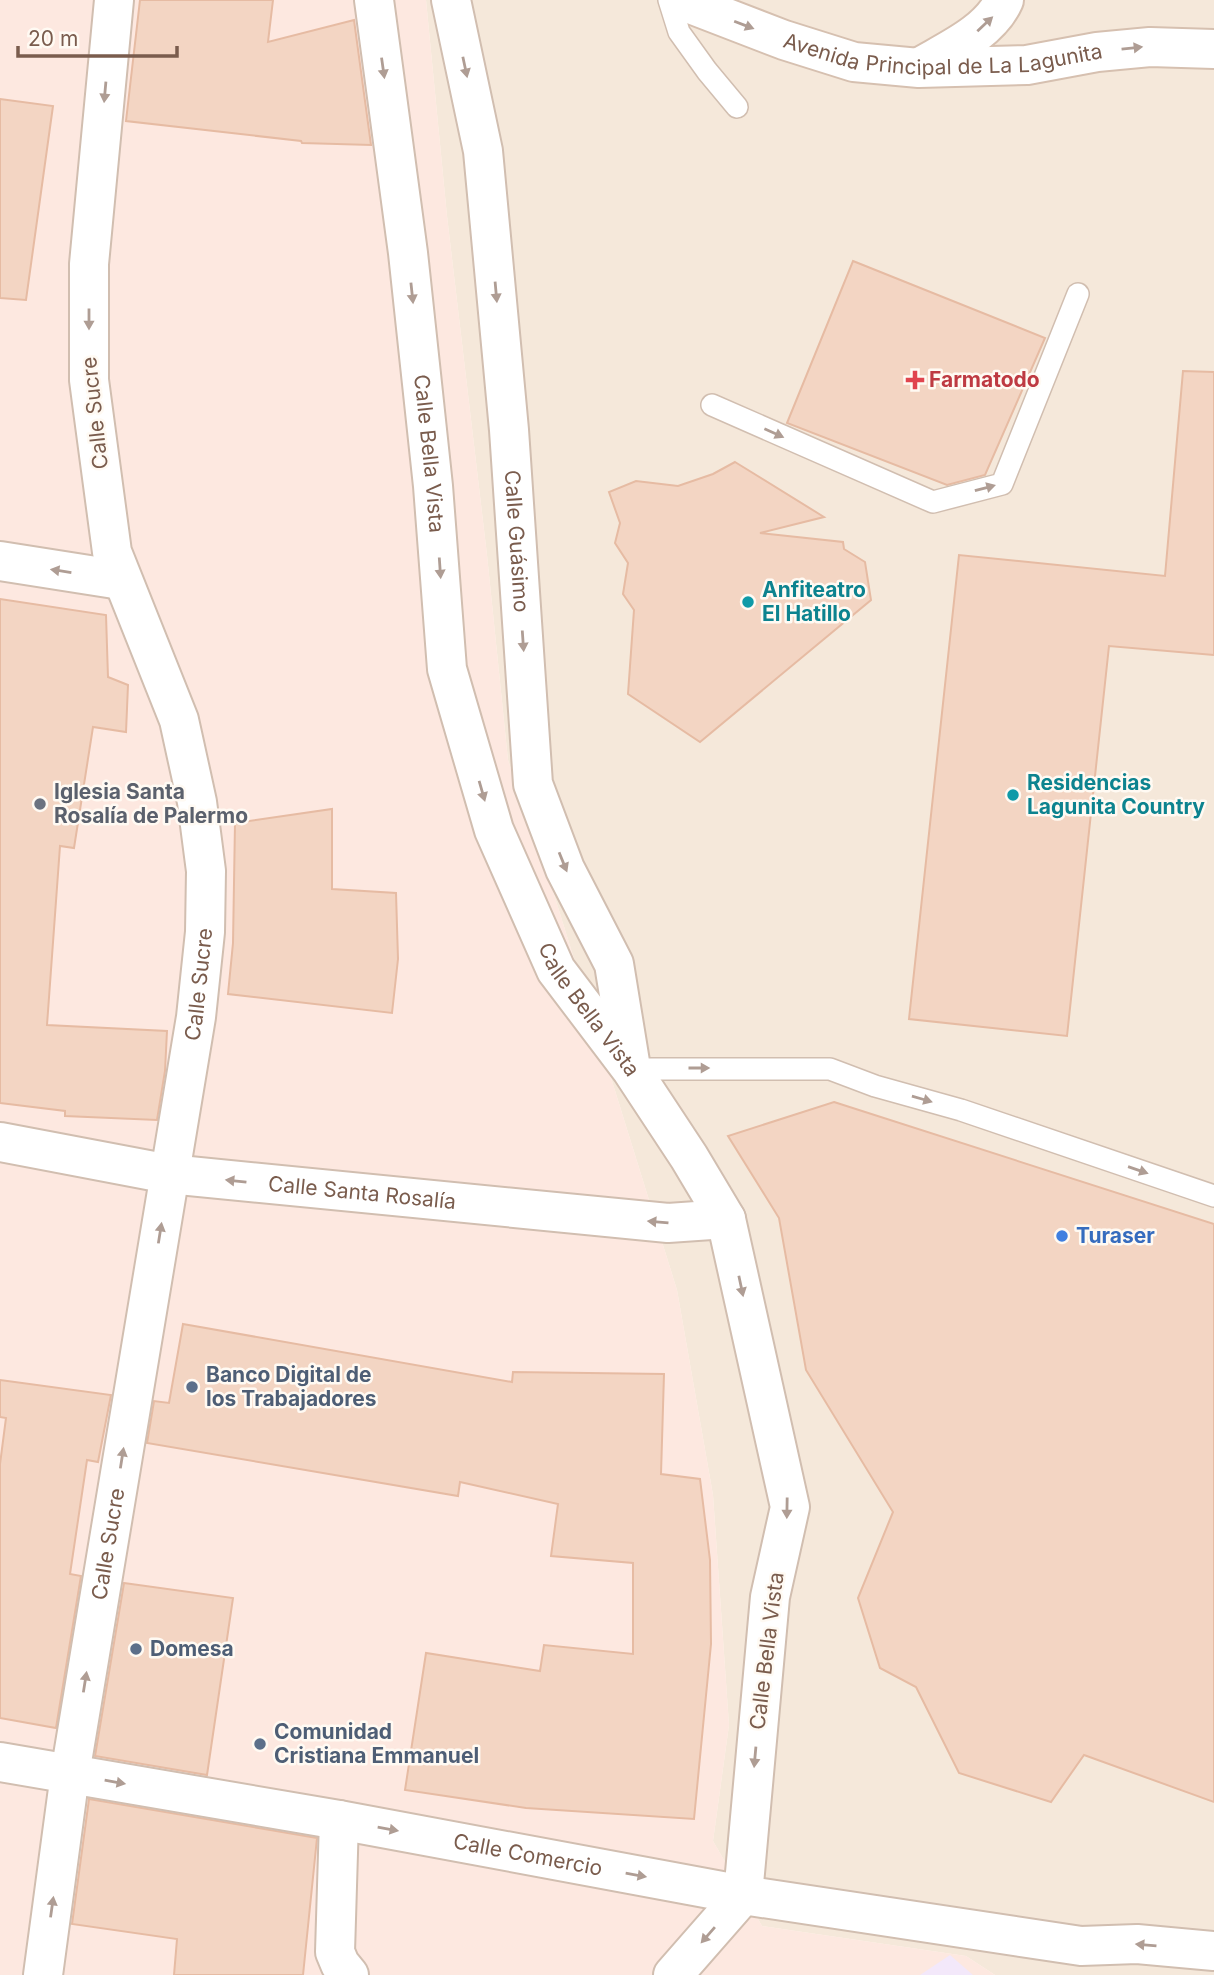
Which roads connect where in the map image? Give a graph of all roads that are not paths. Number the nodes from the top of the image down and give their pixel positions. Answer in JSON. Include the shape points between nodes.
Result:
{"nodes":[{"id":1,"x":114,"y":0,"type":"edge"},
{"id":2,"x":374,"y":0,"type":"edge"},
{"id":3,"x":451,"y":0,"type":"edge"},
{"id":4,"x":669,"y":0,"type":"edge"},
{"id":5,"x":680,"y":0,"type":"edge"},
{"id":6,"x":1004,"y":0,"type":"edge"},
{"id":7,"x":1214,"y":49,"type":"edge"},
{"id":8,"x":919,"y":68,"type":"junction"},
{"id":9,"x":737,"y":107,"type":"dead end"},
{"id":10,"x":1078,"y":293,"type":"dead end"},
{"id":11,"x":712,"y":405,"type":"dead end"},
{"id":12,"x":0,"y":561,"type":"edge"},
{"id":13,"x":121,"y":580,"type":"junction"},
{"id":14,"x":631,"y":1069,"type":"junction"},
{"id":15,"x":0,"y":1142,"type":"edge"},
{"id":16,"x":169,"y":1174,"type":"junction"},
{"id":17,"x":1214,"y":1196,"type":"edge"},
{"id":18,"x":726,"y":1219,"type":"junction"},
{"id":19,"x":0,"y":1762,"type":"edge"},
{"id":20,"x":70,"y":1774,"type":"junction"},
{"id":21,"x":340,"y":1820,"type":"junction"},
{"id":22,"x":743,"y":1895,"type":"junction"},
{"id":23,"x":1057,"y":1942,"type":"junction"},
{"id":24,"x":1214,"y":1951,"type":"edge"},
{"id":25,"x":43,"y":1975,"type":"edge"},
{"id":26,"x":349,"y":1975,"type":"edge"},
{"id":27,"x":673,"y":1975,"type":"edge"},
{"id":28,"x":1088,"y":1975,"type":"edge"}],
"edges":[{"from":1,"to":13,"type":"street","name":"Calle Sucre","one_way":true,"via":[[89,264],[89,380],[112,552]]},
{"from":2,"to":14,"type":"street","name":"Calle Bella Vista","one_way":true,"via":[[426,417],[447,669],[494,830],[556,970]]},
{"from":3,"to":14,"type":"street","name":"Calle Guásimo","one_way":true,"via":[[483,151],[509,430],[533,784],[565,869],[614,964]]},
{"from":4,"to":9,"type":"lane","via":[[679,32]]},
{"from":5,"to":8,"type":"street","name":"Avenida Principal de La Lagunita","one_way":true,"via":[[854,62]]},
{"from":8,"to":6,"type":"street","one_way":true,"via":[[969,38]]},
{"from":8,"to":7,"type":"street","name":"Avenida Principal de La Lagunita","one_way":true,"via":[[1027,65],[1150,47]]},
{"from":11,"to":10,"type":"lane","one_way":true,"via":[[933,502],[1002,484]]},
{"from":13,"to":12,"type":"street","one_way":true},
{"from":13,"to":16,"type":"street","name":"Calle Sucre","via":[[179,720],[206,871],[196,1017]]},
{"from":14,"to":17,"type":"lane","one_way":true,"via":[[830,1069]]},
{"from":14,"to":18,"type":"street","name":"Calle Bella Vista"},
{"from":15,"to":16,"type":"street","name":"Calle Santa Rosalía"},
{"from":18,"to":16,"type":"street","name":"Calle Santa Rosalía","one_way":true,"via":[[668,1223]]},
{"from":20,"to":16,"type":"street","name":"Calle Sucre","one_way":true},
{"from":18,"to":22,"type":"street","name":"Calle Bella Vista","one_way":true,"via":[[790,1507],[770,1597]]},
{"from":19,"to":20,"type":"street","name":"Calle Comercio"},
{"from":20,"to":21,"type":"street","name":"Calle Comercio","one_way":true},
{"from":25,"to":20,"type":"street","name":"Calle Sucre","one_way":true},
{"from":21,"to":22,"type":"street","name":"Calle Comercio","one_way":true},
{"from":21,"to":26,"type":"street","via":[[335,1952]]},
{"from":22,"to":23,"type":"street","name":"Calle Comercio"},
{"from":22,"to":27,"type":"street","one_way":true},
{"from":24,"to":23,"type":"street","name":"Calle Comercio","one_way":true},
{"from":23,"to":28,"type":"street"}]}
